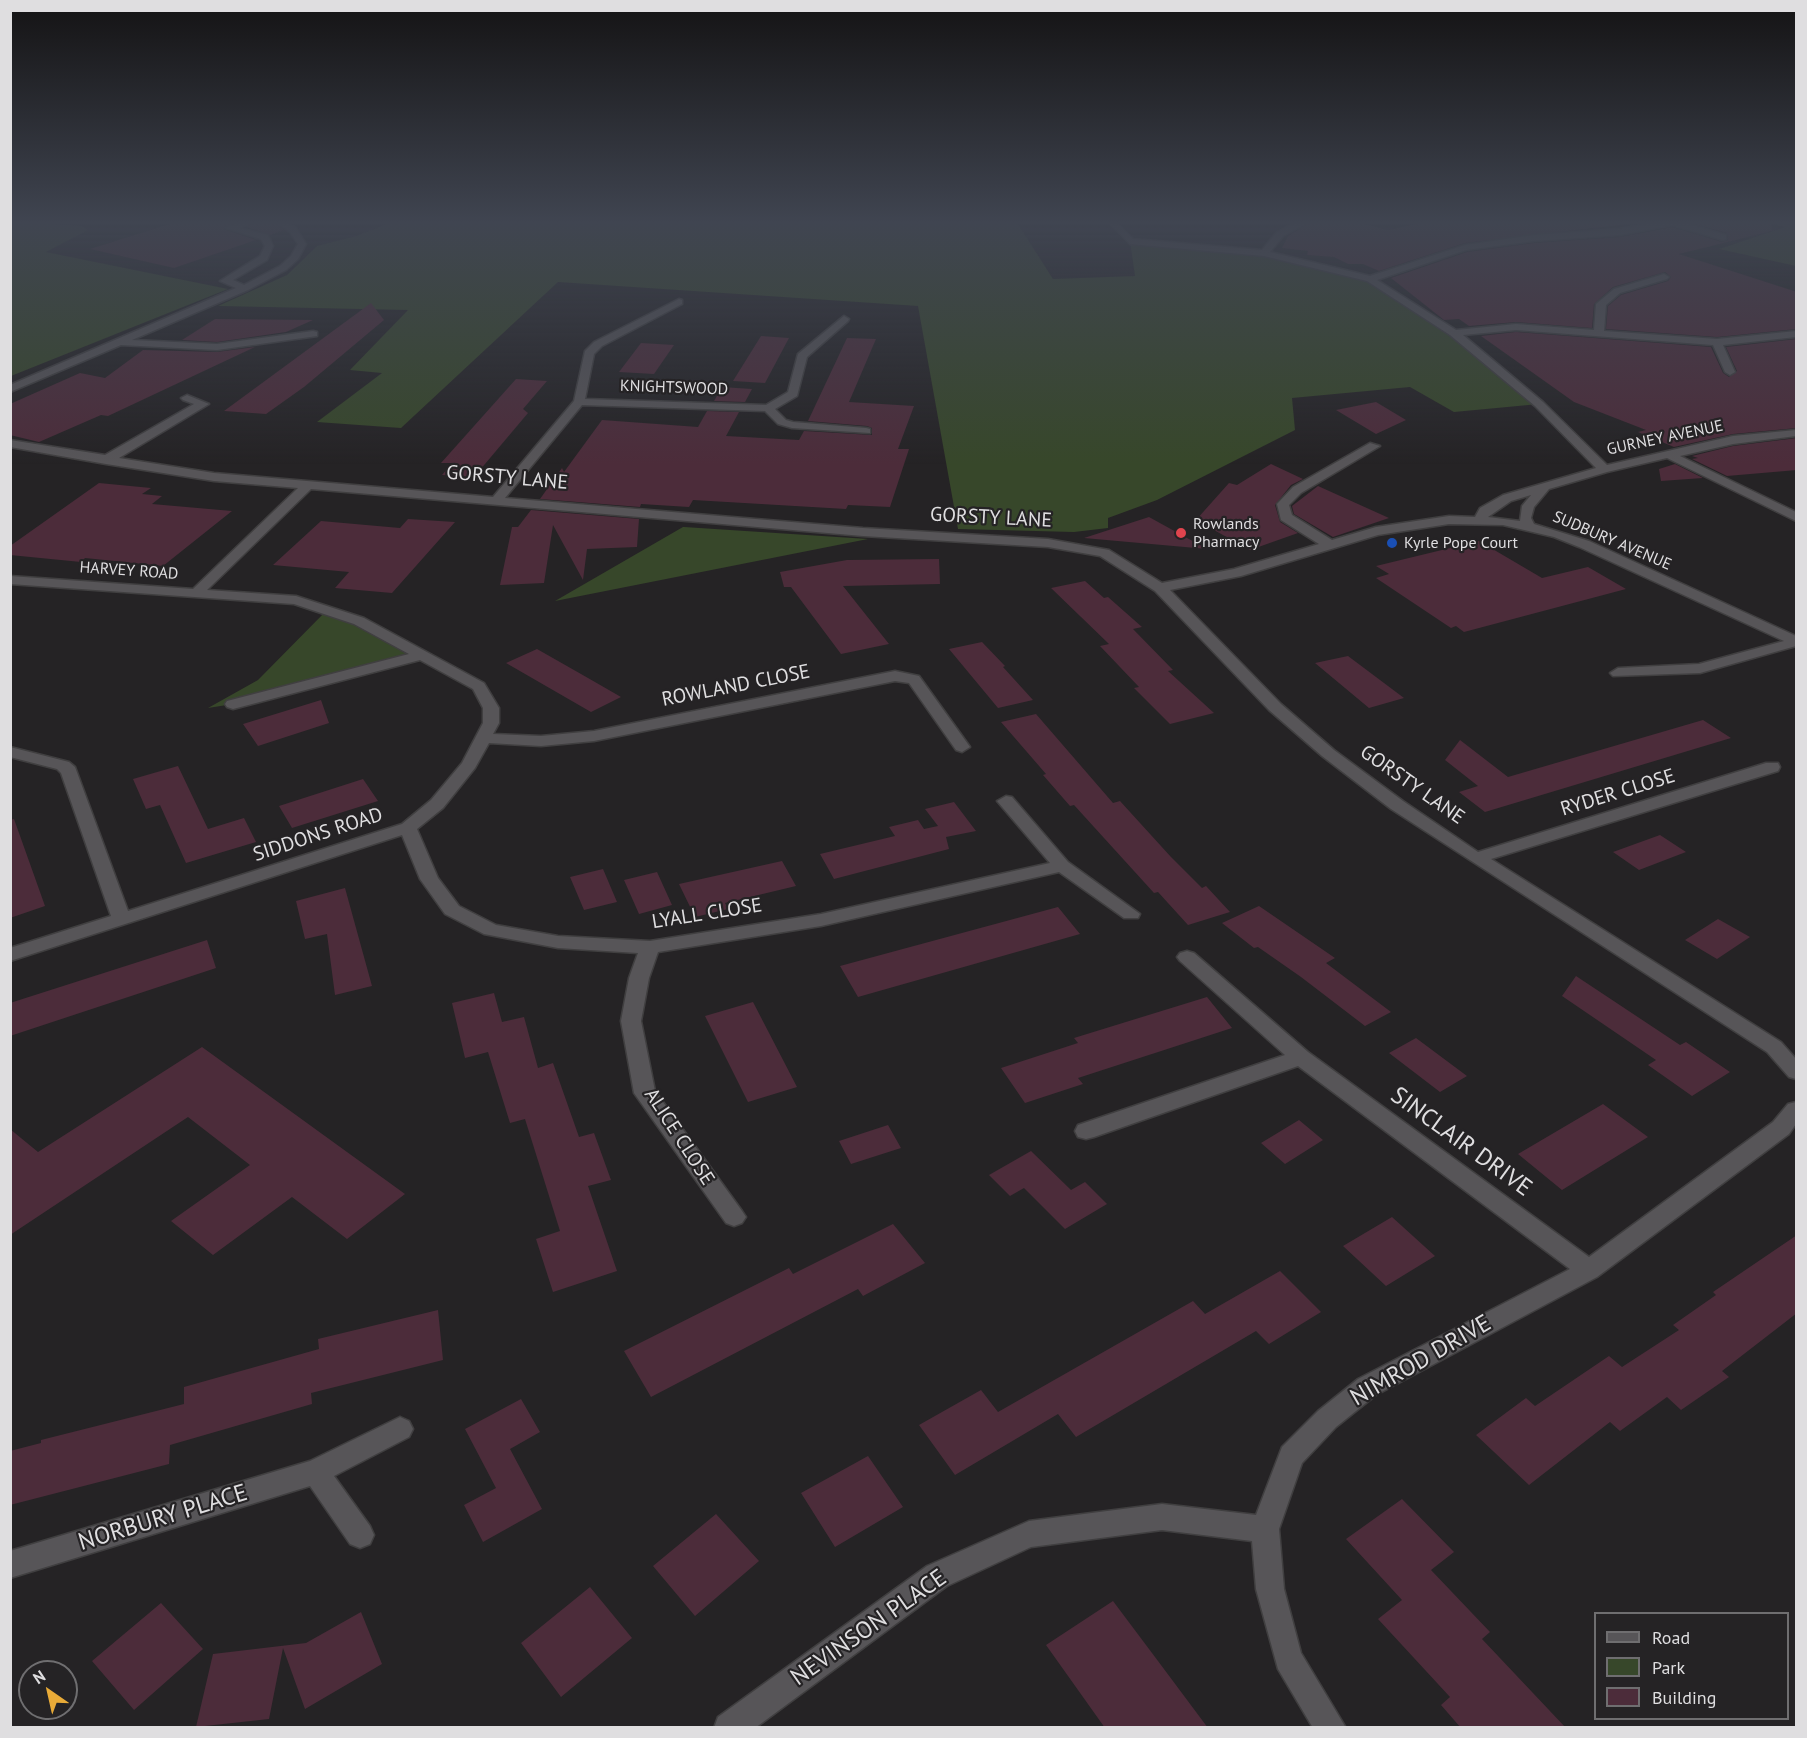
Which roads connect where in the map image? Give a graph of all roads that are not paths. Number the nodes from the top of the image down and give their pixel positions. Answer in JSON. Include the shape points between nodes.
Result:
{"nodes":[{"id":1,"x":212,"y":302,"type":"edge"},
{"id":2,"x":679,"y":302,"type":"dead end"},
{"id":3,"x":1406,"y":302,"type":"edge"},
{"id":4,"x":1603,"y":302,"type":"edge"},
{"id":5,"x":844,"y":319,"type":"dead end"},
{"id":6,"x":1599,"y":331,"type":"junction"},
{"id":7,"x":1454,"y":333,"type":"junction"},
{"id":8,"x":1797,"y":334,"type":"edge"},
{"id":9,"x":1717,"y":342,"type":"junction"},
{"id":10,"x":118,"y":343,"type":"junction"},
{"id":11,"x":298,"y":346,"type":"dead end"},
{"id":12,"x":1730,"y":372,"type":"dead end"},
{"id":13,"x":10,"y":389,"type":"edge"},
{"id":14,"x":187,"y":398,"type":"dead end"},
{"id":15,"x":579,"y":402,"type":"junction"},
{"id":16,"x":768,"y":408,"type":"junction"},
{"id":17,"x":866,"y":431,"type":"dead end"},
{"id":18,"x":1797,"y":433,"type":"edge"},
{"id":19,"x":10,"y":442,"type":"edge"},
{"id":20,"x":1374,"y":446,"type":"dead end"},
{"id":21,"x":1667,"y":454,"type":"junction"},
{"id":22,"x":106,"y":460,"type":"junction"},
{"id":23,"x":1604,"y":469,"type":"junction"},
{"id":24,"x":309,"y":484,"type":"junction"},
{"id":25,"x":1544,"y":488,"type":"junction"},
{"id":26,"x":497,"y":500,"type":"junction"},
{"id":27,"x":1797,"y":517,"type":"edge"},
{"id":28,"x":1480,"y":520,"type":"junction"},
{"id":29,"x":1528,"y":526,"type":"junction"},
{"id":30,"x":1329,"y":544,"type":"junction"},
{"id":31,"x":10,"y":580,"type":"edge"},
{"id":32,"x":1160,"y":588,"type":"junction"},
{"id":33,"x":196,"y":593,"type":"junction"},
{"id":34,"x":1797,"y":642,"type":"edge"},
{"id":35,"x":422,"y":655,"type":"junction"},
{"id":36,"x":1618,"y":673,"type":"dead end"},
{"id":37,"x":233,"y":704,"type":"dead end"},
{"id":38,"x":483,"y":738,"type":"junction"},
{"id":39,"x":962,"y":747,"type":"dead end"},
{"id":40,"x":10,"y":752,"type":"edge"},
{"id":41,"x":38,"y":760,"type":"junction"},
{"id":42,"x":10,"y":767,"type":"edge"},
{"id":43,"x":1772,"y":767,"type":"dead end"},
{"id":44,"x":1006,"y":801,"type":"dead end"},
{"id":45,"x":408,"y":828,"type":"junction"},
{"id":46,"x":1476,"y":858,"type":"junction"},
{"id":47,"x":1062,"y":866,"type":"junction"},
{"id":48,"x":1131,"y":914,"type":"dead end"},
{"id":49,"x":122,"y":919,"type":"junction"},
{"id":50,"x":650,"y":947,"type":"junction"},
{"id":51,"x":10,"y":956,"type":"edge"},
{"id":52,"x":1187,"y":957,"type":"dead end"},
{"id":53,"x":1301,"y":1057,"type":"junction"},
{"id":54,"x":1797,"y":1072,"type":"edge"},
{"id":55,"x":1797,"y":1110,"type":"edge"},
{"id":56,"x":1086,"y":1131,"type":"dead end"},
{"id":57,"x":734,"y":1217,"type":"dead end"},
{"id":58,"x":1589,"y":1270,"type":"junction"},
{"id":59,"x":400,"y":1429,"type":"dead end"},
{"id":60,"x":316,"y":1472,"type":"junction"},
{"id":61,"x":1265,"y":1529,"type":"junction"},
{"id":62,"x":360,"y":1535,"type":"dead end"},
{"id":63,"x":10,"y":1565,"type":"edge"},
{"id":64,"x":729,"y":1728,"type":"edge"},
{"id":65,"x":1331,"y":1728,"type":"edge"}],
"edges":[{"from":1,"to":10,"type":"street"},
{"from":2,"to":15,"type":"street","via":[[598,344],[589,353]]},
{"from":3,"to":7,"type":"street"},
{"from":4,"to":6,"type":"street"},
{"from":5,"to":16,"type":"street","via":[[802,356],[793,394]]},
{"from":6,"to":7,"type":"street","via":[[1516,327]]},
{"from":6,"to":9,"type":"street"},
{"from":7,"to":23,"type":"street","via":[[1539,404]]},
{"from":8,"to":9,"type":"street"},
{"from":9,"to":12,"type":"street"},
{"from":10,"to":11,"type":"street","via":[[217,347],[317,331]]},
{"from":10,"to":13,"type":"street"},
{"from":14,"to":22,"type":"street","via":[[203,404]]},
{"from":15,"to":16,"type":"street","name":"KNIGHTSWOOD"},
{"from":15,"to":26,"type":"street"},
{"from":16,"to":17,"type":"street","via":[[782,422],[792,425]]},
{"from":18,"to":21,"type":"street","name":"GURNEY AVENUE","via":[[1733,440]]},
{"from":19,"to":22,"type":"street","name":"GORSTY LANE"},
{"from":20,"to":30,"type":"street","via":[[1297,490],[1282,504],[1286,517]]},
{"from":21,"to":23,"type":"street","name":"GURNEY AVENUE"},
{"from":21,"to":27,"type":"street"},
{"from":22,"to":24,"type":"street","name":"GORSTY LANE","via":[[214,477]]},
{"from":23,"to":25,"type":"street","name":"GURNEY AVENUE"},
{"from":24,"to":26,"type":"street","name":"GORSTY LANE"},
{"from":24,"to":33,"type":"street","name":"HARVEY ROAD"},
{"from":25,"to":28,"type":"street","name":"GURNEY AVENUE","via":[[1507,498],[1485,511]]},
{"from":25,"to":29,"type":"street","via":[[1528,506]]},
{"from":26,"to":32,"type":"street","name":"GORSTY LANE","via":[[1071,546],[1104,553]]},
{"from":28,"to":29,"type":"street","name":"SUDBURY AVENUE"},
{"from":28,"to":30,"type":"street","name":"SUDBURY AVENUE","via":[[1419,524]]},
{"from":29,"to":34,"type":"street","name":"SUDBURY AVENUE","via":[[1584,544]]},
{"from":30,"to":32,"type":"street","name":"SUDBURY AVENUE","via":[[1236,573]]},
{"from":31,"to":33,"type":"street","name":"HARVEY ROAD"},
{"from":32,"to":46,"type":"street","name":"GORSTY LANE","via":[[1275,707],[1328,753]]},
{"from":33,"to":35,"type":"street","name":"SIDDONS ROAD","via":[[296,600],[359,621]]},
{"from":34,"to":36,"type":"street","via":[[1700,668]]},
{"from":35,"to":37,"type":"street"},
{"from":35,"to":38,"type":"street","name":"SIDDONS ROAD","via":[[479,686],[491,708],[491,723]]},
{"from":38,"to":39,"type":"street","name":"ROWLAND CLOSE","via":[[541,741],[594,736],[895,676],[914,679]]},
{"from":38,"to":45,"type":"street","name":"SIDDONS ROAD","via":[[469,765],[437,804]]},
{"from":40,"to":41,"type":"street"},
{"from":41,"to":42,"type":"street"},
{"from":41,"to":49,"type":"street","via":[[63,765],[69,771]]},
{"from":43,"to":46,"type":"street","name":"RYDER CLOSE"},
{"from":44,"to":47,"type":"street"},
{"from":45,"to":49,"type":"street","name":"SIDDONS ROAD"},
{"from":45,"to":50,"type":"street","name":"LYALL CLOSE","via":[[429,879],[452,910],[491,930],[558,942]]},
{"from":46,"to":54,"type":"street","name":"GORSTY LANE","via":[[1774,1047]]},
{"from":47,"to":48,"type":"street"},
{"from":47,"to":50,"type":"street","name":"LYALL CLOSE","via":[[821,920]]},
{"from":49,"to":51,"type":"street","name":"SIDDONS ROAD"},
{"from":50,"to":57,"type":"street","name":"ALICE CLOSE","via":[[631,1020],[645,1092]]},
{"from":52,"to":53,"type":"street","name":"SINCLAIR DRIVE"},
{"from":53,"to":56,"type":"street"},
{"from":53,"to":58,"type":"street","name":"SINCLAIR DRIVE"},
{"from":55,"to":58,"type":"street","name":"NIMROD DRIVE","via":[[1781,1128]]},
{"from":58,"to":61,"type":"street","name":"NIMROD DRIVE","via":[[1367,1387],[1335,1412],[1291,1456]]},
{"from":59,"to":60,"type":"street","name":"NORBURY PLACE"},
{"from":60,"to":62,"type":"street"},
{"from":60,"to":63,"type":"street","name":"NORBURY PLACE"},
{"from":61,"to":64,"type":"street","name":"NEVINSON PLACE","via":[[1162,1517],[1029,1534],[937,1576]]},
{"from":61,"to":65,"type":"street","name":"NIMROD DRIVE","via":[[1270,1589],[1288,1659]]}]}
